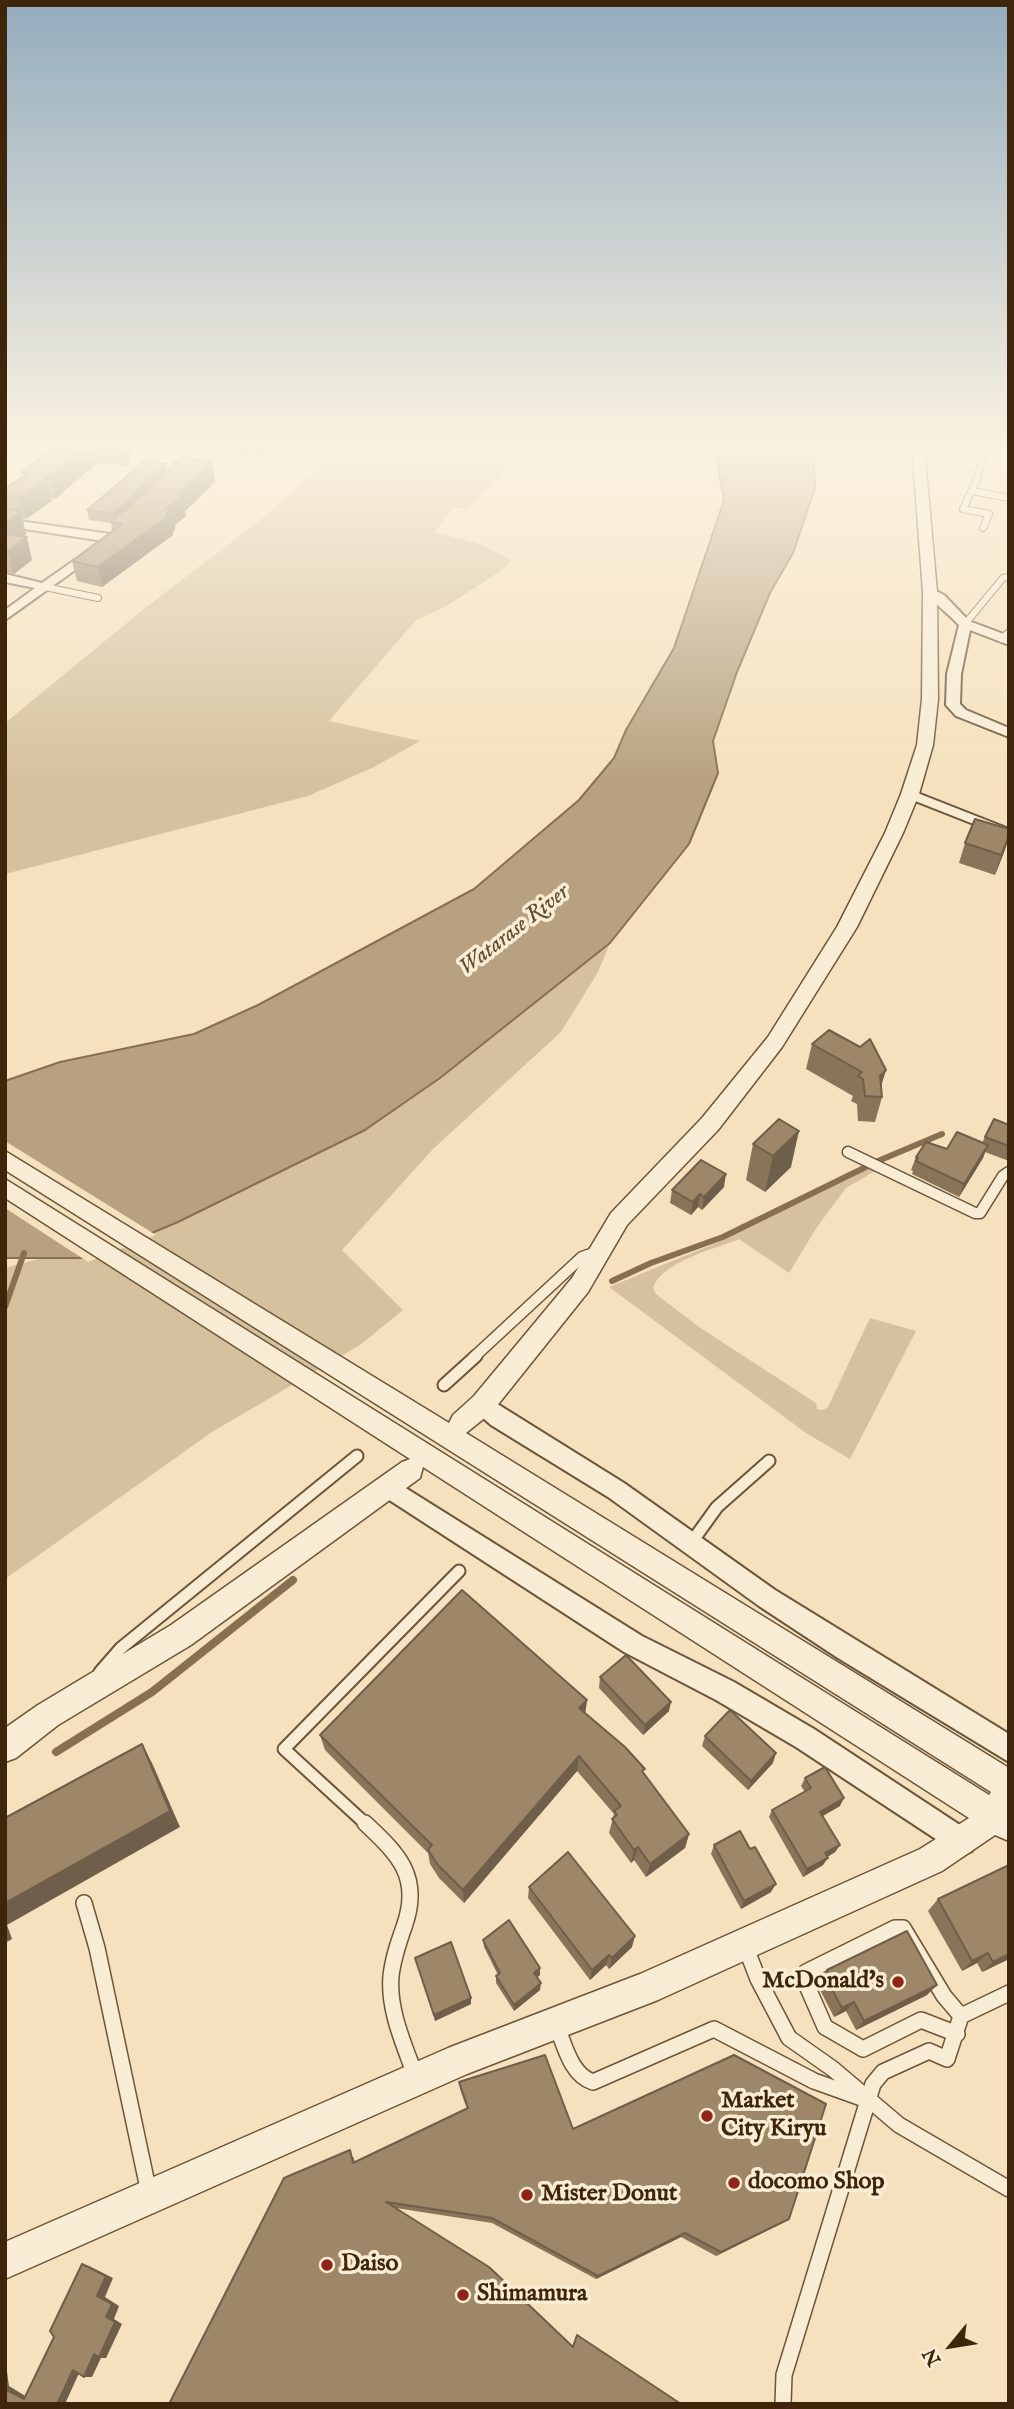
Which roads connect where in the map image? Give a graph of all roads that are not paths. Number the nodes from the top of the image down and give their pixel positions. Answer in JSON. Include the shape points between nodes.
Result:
{"nodes":[{"id":1,"x":83,"y":558,"type":"edge"},
{"id":2,"x":927,"y":558,"type":"edge"},
{"id":3,"x":1009,"y":577,"type":"edge"},
{"id":4,"x":5,"y":578,"type":"edge"},
{"id":5,"x":45,"y":587,"type":"junction"},
{"id":6,"x":930,"y":593,"type":"junction"},
{"id":7,"x":98,"y":598,"type":"dead end"},
{"id":8,"x":5,"y":616,"type":"edge"},
{"id":9,"x":965,"y":624,"type":"junction"},
{"id":10,"x":1006,"y":637,"type":"edge"},
{"id":11,"x":1009,"y":733,"type":"edge"},
{"id":12,"x":910,"y":794,"type":"junction"},
{"id":13,"x":1009,"y":834,"type":"edge"},
{"id":14,"x":848,"y":1152,"type":"dead end"},
{"id":15,"x":5,"y":1160,"type":"edge"},
{"id":16,"x":1009,"y":1172,"type":"edge"},
{"id":17,"x":5,"y":1187,"type":"edge"},
{"id":18,"x":601,"y":1251,"type":"junction"},
{"id":19,"x":444,"y":1385,"type":"dead end"},
{"id":20,"x":483,"y":1404,"type":"junction"},
{"id":21,"x":462,"y":1423,"type":"dead end"},
{"id":22,"x":357,"y":1456,"type":"dead end"},
{"id":23,"x":769,"y":1461,"type":"dead end"},
{"id":24,"x":411,"y":1469,"type":"dead end"},
{"id":25,"x":388,"y":1487,"type":"junction"},
{"id":26,"x":690,"y":1543,"type":"junction"},
{"id":27,"x":459,"y":1571,"type":"dead end"},
{"id":28,"x":82,"y":1694,"type":"junction"},
{"id":29,"x":5,"y":1747,"type":"edge"},
{"id":30,"x":1009,"y":1749,"type":"edge"},
{"id":31,"x":1009,"y":1786,"type":"edge"},
{"id":32,"x":1003,"y":1812,"type":"edge"},
{"id":33,"x":963,"y":1842,"type":"junction"},
{"id":34,"x":84,"y":1903,"type":"dead end"},
{"id":35,"x":744,"y":1944,"type":"junction"},
{"id":36,"x":1009,"y":1993,"type":"edge"},
{"id":37,"x":961,"y":2016,"type":"junction"},
{"id":38,"x":556,"y":2022,"type":"junction"},
{"id":39,"x":957,"y":2034,"type":"junction"},
{"id":40,"x":416,"y":2079,"type":"junction"},
{"id":41,"x":867,"y":2100,"type":"junction"},
{"id":42,"x":1009,"y":2189,"type":"edge"},
{"id":43,"x":150,"y":2198,"type":"junction"},
{"id":44,"x":5,"y":2261,"type":"edge"},
{"id":45,"x":783,"y":2404,"type":"edge"}],
"edges":[{"from":1,"to":5,"type":"street"},
{"from":2,"to":6,"type":"street"},
{"from":3,"to":9,"type":"lane","via":[[1003,578]]},
{"from":4,"to":5,"type":"street"},
{"from":5,"to":7,"type":"lane"},
{"from":5,"to":8,"type":"street"},
{"from":6,"to":9,"type":"street"},
{"from":6,"to":12,"type":"street","via":[[930,699],[925,745]]},
{"from":9,"to":10,"type":"street"},
{"from":9,"to":11,"type":"street","via":[[954,674],[953,705],[961,713]]},
{"from":12,"to":13,"type":"street"},
{"from":12,"to":18,"type":"street","via":[[865,894],[789,1023],[710,1124],[619,1219]]},
{"from":14,"to":16,"type":"lane","via":[[975,1213],[980,1213]]},
{"from":15,"to":31,"type":"street"},
{"from":17,"to":32,"type":"street","via":[[385,1430]]},
{"from":18,"to":19,"type":"lane","via":[[582,1257]]},
{"from":18,"to":20,"type":"street","via":[[580,1285]]},
{"from":20,"to":21,"type":"street"},
{"from":20,"to":26,"type":"street"},
{"from":22,"to":28,"type":"lane","via":[[121,1648]]},
{"from":23,"to":26,"type":"lane","via":[[717,1507]]},
{"from":24,"to":25,"type":"street"},
{"from":25,"to":28,"type":"street","via":[[181,1635]]},
{"from":25,"to":33,"type":"street","via":[[633,1644],[805,1738]]},
{"from":26,"to":30,"type":"street","via":[[835,1643]]},
{"from":27,"to":40,"type":"lane","via":[[284,1749],[406,1866],[411,1912],[391,1977],[392,2001]]},
{"from":28,"to":29,"type":"street"},
{"from":32,"to":33,"type":"street"},
{"from":33,"to":35,"type":"street"},
{"from":34,"to":43,"type":"lane"},
{"from":35,"to":38,"type":"street"},
{"from":35,"to":41,"type":"lane","via":[[789,2038]]},
{"from":36,"to":37,"type":"lane"},
{"from":37,"to":39,"type":"lane"},
{"from":37,"to":39,"type":"lane","via":[[903,1927],[806,1972],[804,1979],[825,2027],[863,2049],[921,2020]]},
{"from":38,"to":40,"type":"street"},
{"from":38,"to":41,"type":"lane","via":[[583,2080],[593,2082],[714,2029],[814,2081]]},
{"from":39,"to":41,"type":"lane","via":[[947,2059],[929,2051],[883,2072]]},
{"from":40,"to":43,"type":"street"},
{"from":41,"to":42,"type":"lane","via":[[898,2125]]},
{"from":41,"to":45,"type":"lane","via":[[784,2375]]},
{"from":43,"to":44,"type":"street"}]}
